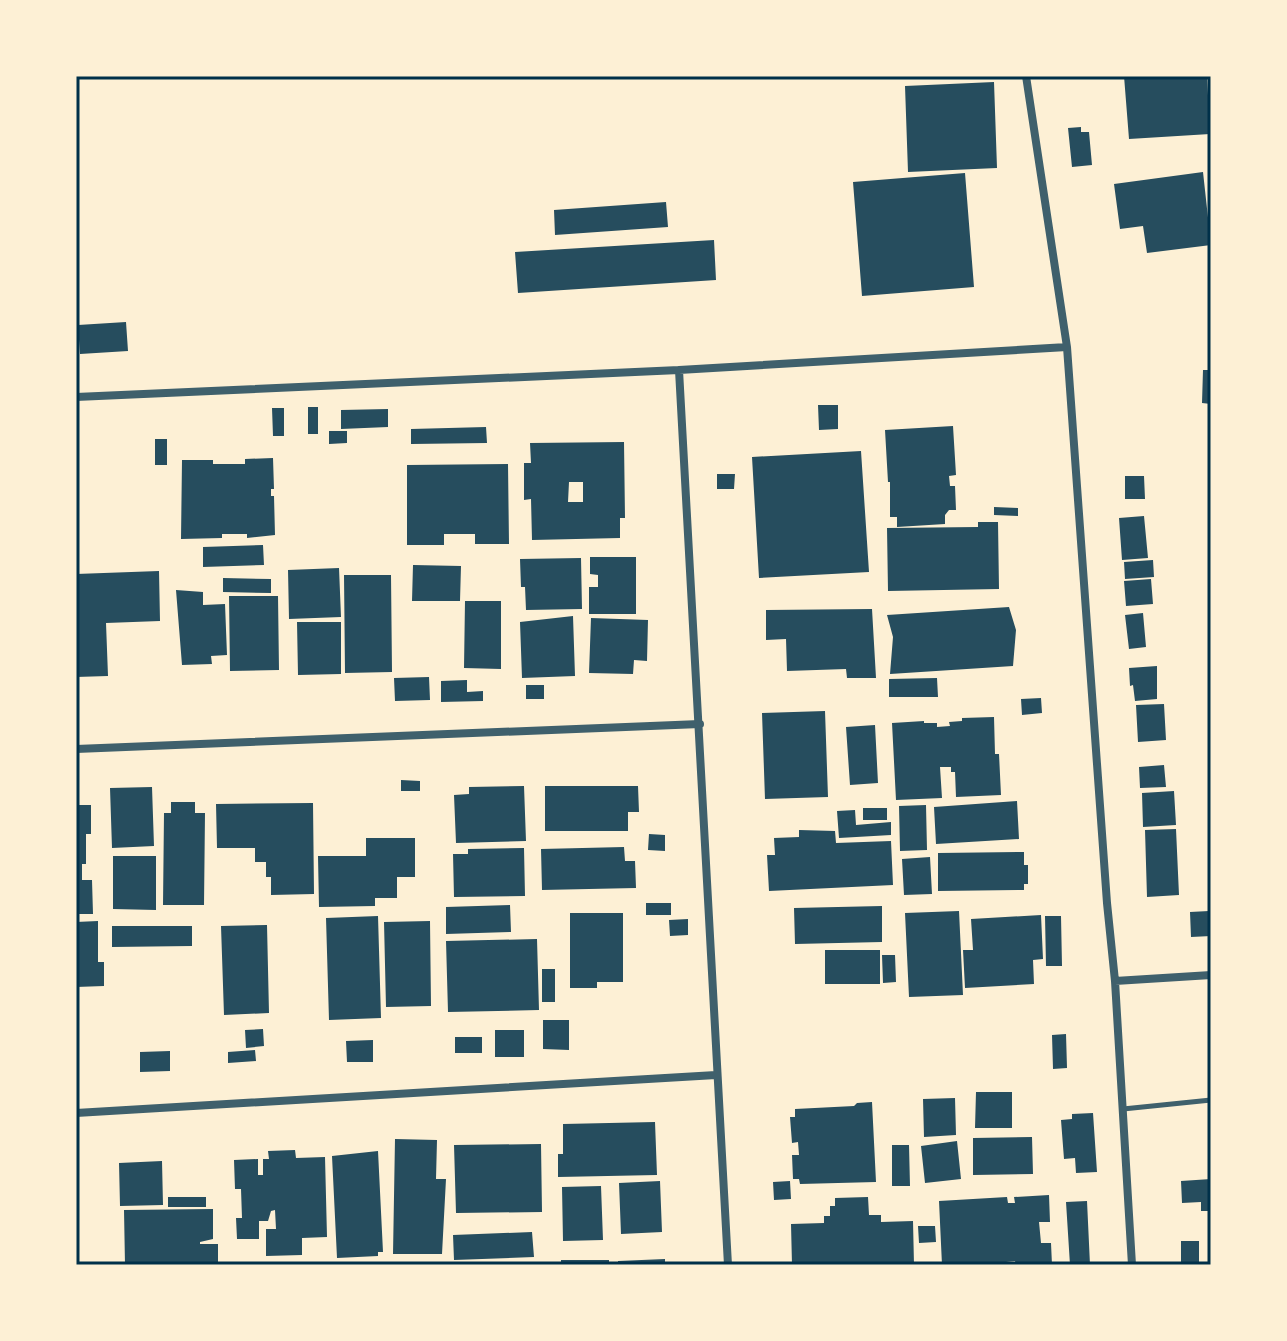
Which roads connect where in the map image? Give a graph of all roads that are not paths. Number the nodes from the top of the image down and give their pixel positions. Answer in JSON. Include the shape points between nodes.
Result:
{"nodes":[{"id":1,"x":1026,"y":76,"type":"edge"},
{"id":2,"x":1067,"y":347,"type":"junction"},
{"id":3,"x":679,"y":370,"type":"junction"},
{"id":4,"x":76,"y":397,"type":"edge"},
{"id":5,"x":700,"y":724,"type":"junction"},
{"id":6,"x":76,"y":749,"type":"edge"},
{"id":7,"x":1211,"y":975,"type":"edge"},
{"id":8,"x":1115,"y":981,"type":"junction"},
{"id":9,"x":716,"y":1075,"type":"junction"},
{"id":10,"x":1211,"y":1100,"type":"edge"},
{"id":11,"x":1123,"y":1109,"type":"junction"},
{"id":12,"x":76,"y":1113,"type":"edge"},
{"id":13,"x":728,"y":1265,"type":"edge"},
{"id":14,"x":1132,"y":1265,"type":"edge"}],
"edges":[{"from":1,"to":2,"type":"street"},
{"from":2,"to":3,"type":"street"},
{"from":2,"to":8,"type":"street"},
{"from":3,"to":4,"type":"street"},
{"from":3,"to":5,"type":"street"},
{"from":5,"to":6,"type":"street"},
{"from":5,"to":9,"type":"street"},
{"from":7,"to":8,"type":"street"},
{"from":8,"to":11,"type":"street"},
{"from":9,"to":12,"type":"street"},
{"from":9,"to":13,"type":"street"},
{"from":10,"to":11,"type":"lane"},
{"from":11,"to":14,"type":"street"}]}
